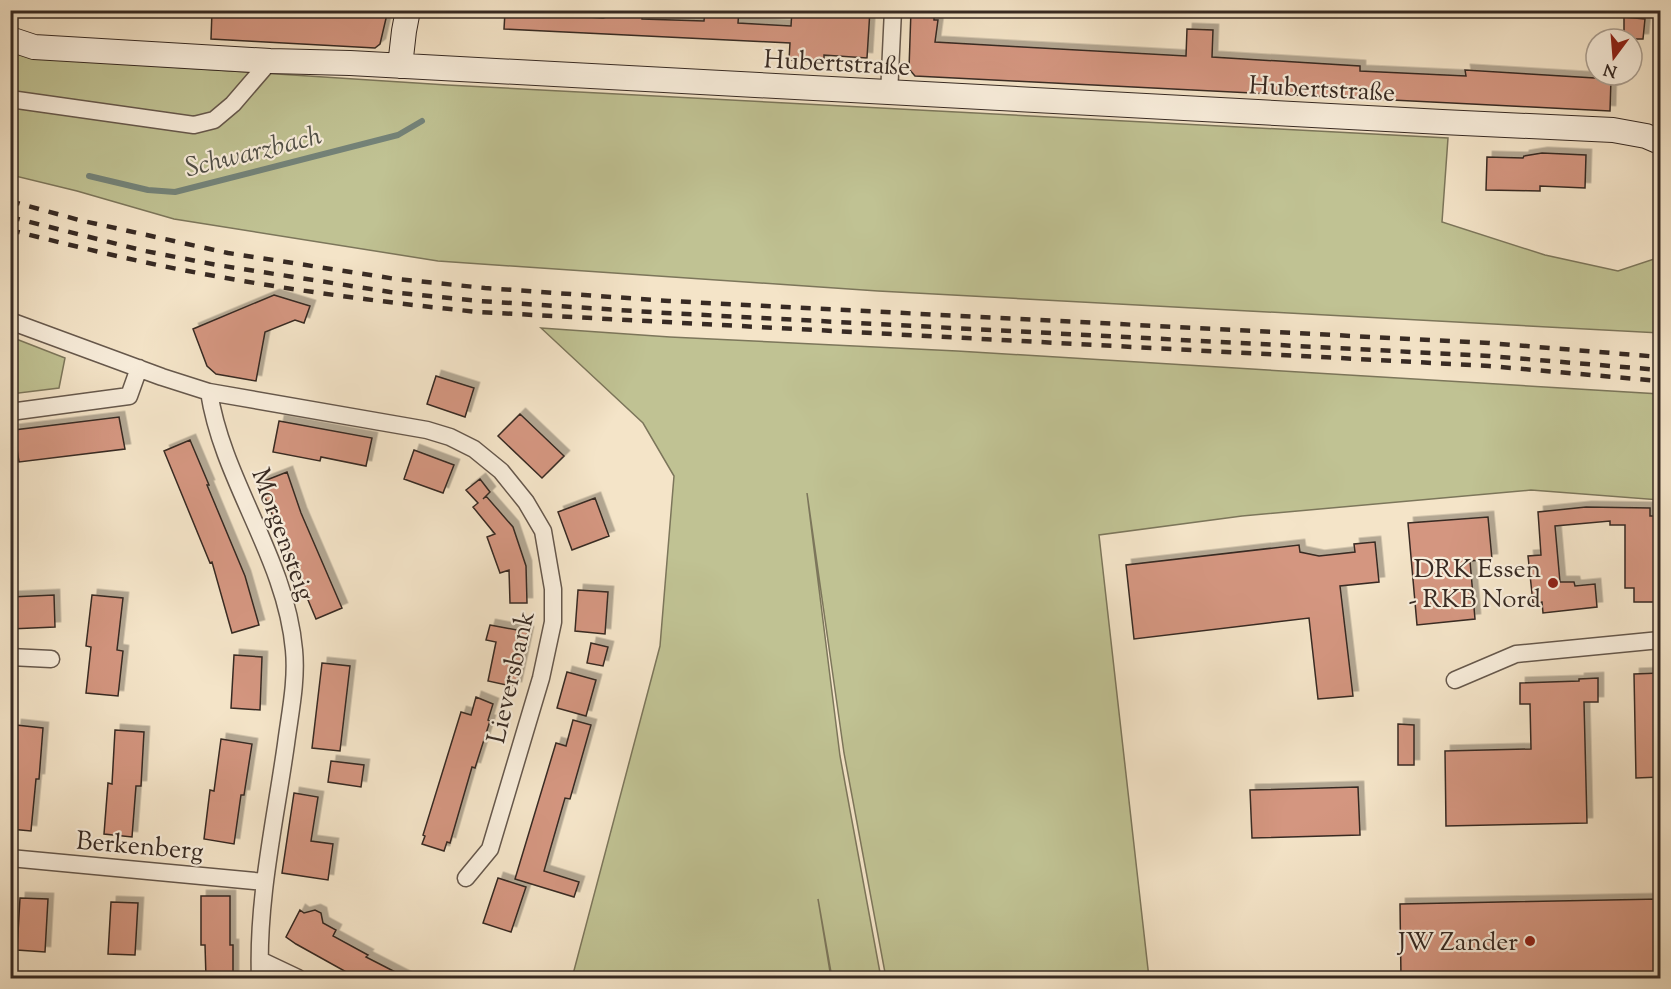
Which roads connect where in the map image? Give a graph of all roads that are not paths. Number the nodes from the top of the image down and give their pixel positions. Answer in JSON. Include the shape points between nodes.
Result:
{"nodes":[{"id":1,"x":408,"y":10,"type":"edge"},
{"id":2,"x":892,"y":10,"type":"edge"},
{"id":3,"x":10,"y":39,"type":"edge"},
{"id":4,"x":270,"y":61,"type":"junction"},
{"id":5,"x":400,"y":66,"type":"junction"},
{"id":6,"x":889,"y":94,"type":"junction"},
{"id":7,"x":10,"y":99,"type":"edge"},
{"id":8,"x":1660,"y":142,"type":"edge"},
{"id":9,"x":10,"y":321,"type":"edge"},
{"id":10,"x":138,"y":368,"type":"junction"},
{"id":11,"x":209,"y":392,"type":"junction"},
{"id":12,"x":10,"y":412,"type":"edge"},
{"id":13,"x":1660,"y":640,"type":"edge"},
{"id":14,"x":10,"y":657,"type":"edge"},
{"id":15,"x":51,"y":659,"type":"dead end"},
{"id":16,"x":1455,"y":680,"type":"dead end"},
{"id":17,"x":10,"y":858,"type":"edge"},
{"id":18,"x":466,"y":878,"type":"dead end"},
{"id":19,"x":265,"y":882,"type":"junction"},
{"id":20,"x":260,"y":960,"type":"junction"},
{"id":21,"x":260,"y":978,"type":"edge"},
{"id":22,"x":298,"y":978,"type":"edge"}],
"edges":[{"from":1,"to":5,"type":"street"},
{"from":2,"to":6,"type":"street"},
{"from":3,"to":4,"type":"street","name":"Hubertstraße","via":[[45,48]]},
{"from":4,"to":5,"type":"street","name":"Hubertstraße"},
{"from":4,"to":7,"type":"street","via":[[214,120],[194,125]]},
{"from":5,"to":6,"type":"street","name":"Hubertstraße"},
{"from":6,"to":8,"type":"street","name":"Hubertstraße","via":[[1595,129],[1631,132]]},
{"from":9,"to":10,"type":"street"},
{"from":10,"to":11,"type":"street"},
{"from":10,"to":12,"type":"street","via":[[129,396]]},
{"from":11,"to":18,"type":"street","name":"Lieversbank","via":[[450,437],[474,449],[501,471],[543,531],[553,589],[548,649],[490,849]]},
{"from":11,"to":19,"type":"street","name":"Morgensteig","via":[[214,421],[278,580],[294,649],[293,693]]},
{"from":13,"to":16,"type":"street","via":[[1516,654]]},
{"from":14,"to":15,"type":"street"},
{"from":17,"to":19,"type":"street","name":"Berkenberg"},
{"from":19,"to":20,"type":"street","name":"Morgensteig"},
{"from":20,"to":21,"type":"street","name":"Morgensteig"},
{"from":20,"to":22,"type":"street"}]}
